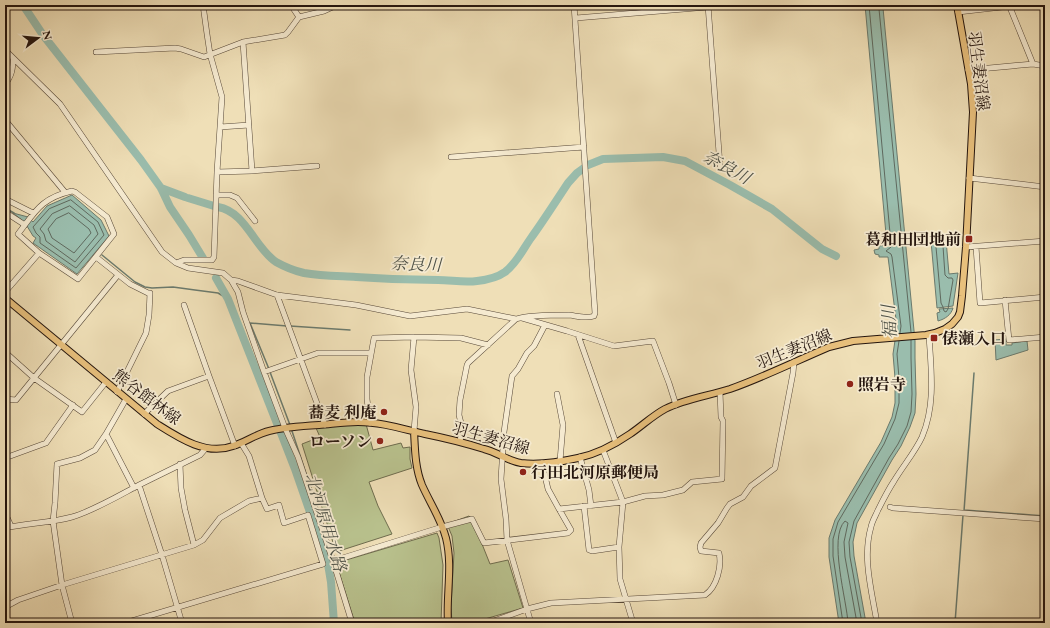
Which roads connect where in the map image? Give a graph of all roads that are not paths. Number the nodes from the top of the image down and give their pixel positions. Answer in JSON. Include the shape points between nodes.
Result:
{"nodes":[{"id":1,"x":203,"y":5,"type":"edge"},
{"id":2,"x":291,"y":5,"type":"edge"},
{"id":3,"x":337,"y":5,"type":"edge"},
{"id":4,"x":574,"y":5,"type":"edge"},
{"id":5,"x":1005,"y":5,"type":"edge"},
{"id":6,"x":1009,"y":5,"type":"edge"},
{"id":7,"x":708,"y":6,"type":"edge"},
{"id":8,"x":958,"y":8,"type":"edge"},
{"id":9,"x":299,"y":17,"type":"junction"},
{"id":10,"x":576,"y":18,"type":"junction"},
{"id":11,"x":244,"y":42,"type":"junction"},
{"id":12,"x":5,"y":50,"type":"edge"},
{"id":13,"x":96,"y":52,"type":"dead end"},
{"id":14,"x":210,"y":54,"type":"junction"},
{"id":15,"x":13,"y":58,"type":"junction"},
{"id":16,"x":1033,"y":64,"type":"junction"},
{"id":17,"x":1045,"y":66,"type":"edge"},
{"id":18,"x":968,"y":70,"type":"junction"},
{"id":19,"x":5,"y":84,"type":"edge"},
{"id":20,"x":5,"y":120,"type":"edge"},
{"id":21,"x":249,"y":125,"type":"junction"},
{"id":22,"x":220,"y":127,"type":"junction"},
{"id":23,"x":584,"y":147,"type":"junction"},
{"id":24,"x":451,"y":157,"type":"dead end"},
{"id":25,"x":318,"y":166,"type":"dead end"},
{"id":26,"x":720,"y":166,"type":"dead end"},
{"id":27,"x":252,"y":171,"type":"junction"},
{"id":28,"x":216,"y":172,"type":"junction"},
{"id":29,"x":969,"y":178,"type":"junction"},
{"id":30,"x":1045,"y":187,"type":"edge"},
{"id":31,"x":64,"y":193,"type":"junction"},
{"id":32,"x":216,"y":197,"type":"junction"},
{"id":33,"x":5,"y":199,"type":"edge"},
{"id":34,"x":5,"y":212,"type":"edge"},
{"id":35,"x":33,"y":212,"type":"junction"},
{"id":36,"x":255,"y":221,"type":"dead end"},
{"id":37,"x":25,"y":224,"type":"junction"},
{"id":38,"x":1045,"y":241,"type":"edge"},
{"id":39,"x":976,"y":246,"type":"junction"},
{"id":40,"x":966,"y":247,"type":"junction"},
{"id":41,"x":39,"y":253,"type":"junction"},
{"id":42,"x":96,"y":257,"type":"junction"},
{"id":43,"x":176,"y":263,"type":"junction"},
{"id":44,"x":118,"y":275,"type":"junction"},
{"id":45,"x":231,"y":280,"type":"junction"},
{"id":46,"x":5,"y":292,"type":"edge"},
{"id":47,"x":277,"y":295,"type":"junction"},
{"id":48,"x":1045,"y":297,"type":"edge"},
{"id":49,"x":5,"y":298,"type":"edge"},
{"id":50,"x":1006,"y":300,"type":"junction"},
{"id":51,"x":184,"y":305,"type":"dead end"},
{"id":52,"x":518,"y":318,"type":"junction"},
{"id":53,"x":545,"y":325,"type":"junction"},
{"id":54,"x":578,"y":335,"type":"junction"},
{"id":55,"x":927,"y":335,"type":"junction"},
{"id":56,"x":414,"y":337,"type":"junction"},
{"id":57,"x":1045,"y":337,"type":"edge"},
{"id":58,"x":61,"y":345,"type":"junction"},
{"id":59,"x":488,"y":345,"type":"junction"},
{"id":60,"x":5,"y":352,"type":"edge"},
{"id":61,"x":371,"y":353,"type":"junction"},
{"id":62,"x":300,"y":359,"type":"junction"},
{"id":63,"x":794,"y":362,"type":"junction"},
{"id":64,"x":264,"y":372,"type":"junction"},
{"id":65,"x":209,"y":376,"type":"junction"},
{"id":66,"x":34,"y":378,"type":"junction"},
{"id":67,"x":106,"y":382,"type":"junction"},
{"id":68,"x":118,"y":392,"type":"junction"},
{"id":69,"x":720,"y":392,"type":"junction"},
{"id":70,"x":557,"y":394,"type":"dead end"},
{"id":71,"x":5,"y":399,"type":"edge"},
{"id":72,"x":126,"y":399,"type":"junction"},
{"id":73,"x":676,"y":405,"type":"junction"},
{"id":74,"x":73,"y":406,"type":"junction"},
{"id":75,"x":144,"y":414,"type":"junction"},
{"id":76,"x":370,"y":423,"type":"junction"},
{"id":77,"x":325,"y":424,"type":"junction"},
{"id":78,"x":284,"y":428,"type":"junction"},
{"id":79,"x":414,"y":431,"type":"junction"},
{"id":80,"x":106,"y":434,"type":"junction"},
{"id":81,"x":460,"y":442,"type":"junction"},
{"id":82,"x":616,"y":443,"type":"junction"},
{"id":83,"x":238,"y":445,"type":"junction"},
{"id":84,"x":206,"y":448,"type":"junction"},
{"id":85,"x":603,"y":450,"type":"junction"},
{"id":86,"x":502,"y":456,"type":"junction"},
{"id":87,"x":5,"y":458,"type":"edge"},
{"id":88,"x":580,"y":458,"type":"junction"},
{"id":89,"x":560,"y":461,"type":"junction"},
{"id":90,"x":542,"y":463,"type":"junction"},
{"id":91,"x":180,"y":464,"type":"junction"},
{"id":92,"x":137,"y":486,"type":"junction"},
{"id":93,"x":262,"y":498,"type":"junction"},
{"id":94,"x":623,"y":502,"type":"junction"},
{"id":95,"x":584,"y":506,"type":"junction"},
{"id":96,"x":592,"y":506,"type":"junction"},
{"id":97,"x":890,"y":507,"type":"dead end"},
{"id":98,"x":559,"y":509,"type":"junction"},
{"id":99,"x":5,"y":513,"type":"edge"},
{"id":100,"x":1045,"y":519,"type":"edge"},
{"id":101,"x":53,"y":521,"type":"junction"},
{"id":102,"x":8,"y":527,"type":"edge"},
{"id":103,"x":442,"y":527,"type":"junction"},
{"id":104,"x":507,"y":540,"type":"junction"},
{"id":105,"x":194,"y":545,"type":"junction"},
{"id":106,"x":619,"y":547,"type":"junction"},
{"id":107,"x":162,"y":554,"type":"junction"},
{"id":108,"x":333,"y":561,"type":"junction"},
{"id":109,"x":62,"y":585,"type":"junction"},
{"id":110,"x":625,"y":599,"type":"junction"},
{"id":111,"x":5,"y":607,"type":"edge"},
{"id":112,"x":177,"y":607,"type":"junction"},
{"id":113,"x":527,"y":609,"type":"junction"},
{"id":114,"x":72,"y":623,"type":"edge"},
{"id":115,"x":125,"y":623,"type":"edge"},
{"id":116,"x":182,"y":623,"type":"edge"},
{"id":117,"x":352,"y":623,"type":"edge"},
{"id":118,"x":448,"y":623,"type":"edge"},
{"id":119,"x":488,"y":623,"type":"edge"},
{"id":120,"x":531,"y":623,"type":"edge"},
{"id":121,"x":633,"y":623,"type":"edge"},
{"id":122,"x":877,"y":623,"type":"edge"}],
"edges":[{"from":1,"to":14,"type":"street"},
{"from":2,"to":9,"type":"street"},
{"from":3,"to":9,"type":"street"},
{"from":4,"to":10,"type":"street"},
{"from":5,"to":8,"type":"street"},
{"from":6,"to":16,"type":"street"},
{"from":7,"to":10,"type":"street"},
{"from":7,"to":26,"type":"street"},
{"from":8,"to":18,"type":"main road","name":"羽生妻沼線"},
{"from":9,"to":11,"type":"street","via":[[284,34]]},
{"from":10,"to":23,"type":"street"},
{"from":11,"to":14,"type":"street"},
{"from":11,"to":21,"type":"street"},
{"from":12,"to":15,"type":"street"},
{"from":13,"to":14,"type":"street","via":[[176,48],[204,56]]},
{"from":14,"to":22,"type":"street","via":[[222,96]]},
{"from":15,"to":19,"type":"street","via":[[10,78]]},
{"from":15,"to":43,"type":"street","via":[[60,104],[162,252]]},
{"from":16,"to":17,"type":"street"},
{"from":16,"to":18,"type":"street"},
{"from":18,"to":29,"type":"main road","name":"羽生妻沼線","via":[[973,112]]},
{"from":20,"to":31,"type":"street"},
{"from":21,"to":22,"type":"street"},
{"from":21,"to":27,"type":"street"},
{"from":22,"to":28,"type":"street"},
{"from":23,"to":24,"type":"street"},
{"from":23,"to":52,"type":"street","via":[[594,316]]},
{"from":25,"to":27,"type":"street"},
{"from":27,"to":28,"type":"street"},
{"from":28,"to":32,"type":"street"},
{"from":29,"to":30,"type":"street"},
{"from":29,"to":40,"type":"main road","name":"羽生妻沼線"},
{"from":31,"to":35,"type":"street","via":[[45,201]]},
{"from":31,"to":42,"type":"street","via":[[75,192],[107,217],[114,234]]},
{"from":32,"to":36,"type":"street","via":[[230,195],[237,198]]},
{"from":32,"to":43,"type":"street","via":[[214,257],[212,260],[184,260]]},
{"from":33,"to":35,"type":"street"},
{"from":34,"to":37,"type":"street"},
{"from":35,"to":37,"type":"street"},
{"from":37,"to":41,"type":"street","via":[[18,234]]},
{"from":38,"to":39,"type":"street"},
{"from":39,"to":40,"type":"street"},
{"from":39,"to":50,"type":"street","via":[[980,303]]},
{"from":40,"to":55,"type":"main road","name":"羽生妻沼線","via":[[962,303],[958,317],[945,329]]},
{"from":41,"to":42,"type":"street","via":[[78,279]]},
{"from":41,"to":46,"type":"street"},
{"from":42,"to":44,"type":"street"},
{"from":43,"to":45,"type":"street","via":[[188,268],[223,274]]},
{"from":44,"to":58,"type":"street"},
{"from":44,"to":68,"type":"street","via":[[150,293],[146,333]]},
{"from":45,"to":47,"type":"street"},
{"from":45,"to":64,"type":"street","via":[[238,292]]},
{"from":47,"to":52,"type":"street","via":[[356,305],[410,316],[467,310]]},
{"from":47,"to":62,"type":"street"},
{"from":48,"to":50,"type":"street"},
{"from":49,"to":58,"type":"main road","name":"熊谷館林線"},
{"from":50,"to":57,"type":"street","via":[[1009,340]]},
{"from":51,"to":65,"type":"street"},
{"from":52,"to":53,"type":"street"},
{"from":52,"to":59,"type":"street"},
{"from":53,"to":54,"type":"street"},
{"from":53,"to":86,"type":"street","via":[[534,346],[512,376]]},
{"from":54,"to":73,"type":"street","via":[[614,346],[653,341]]},
{"from":54,"to":82,"type":"street"},
{"from":55,"to":63,"type":"main road","name":"羽生妻沼線","via":[[838,344]]},
{"from":55,"to":122,"type":"street","via":[[932,388],[928,420],[921,438],[871,526],[867,559]]},
{"from":56,"to":59,"type":"street","via":[[461,338]]},
{"from":56,"to":61,"type":"street","via":[[374,338]]},
{"from":56,"to":79,"type":"street","via":[[411,370],[416,406]]},
{"from":58,"to":66,"type":"street"},
{"from":58,"to":67,"type":"main road","name":"熊谷館林線"},
{"from":59,"to":81,"type":"street","via":[[467,365],[460,400]]},
{"from":60,"to":66,"type":"street"},
{"from":61,"to":62,"type":"street","via":[[318,353]]},
{"from":61,"to":76,"type":"street","via":[[367,377]]},
{"from":62,"to":64,"type":"street"},
{"from":62,"to":77,"type":"street"},
{"from":63,"to":69,"type":"main road","name":"羽生妻沼線"},
{"from":63,"to":110,"type":"street","via":[[775,468],[751,486],[743,497],[730,504],[701,543],[701,550],[719,553],[721,559],[714,586],[705,595]]},
{"from":64,"to":78,"type":"street"},
{"from":65,"to":75,"type":"street","via":[[168,391]]},
{"from":65,"to":83,"type":"street"},
{"from":66,"to":71,"type":"street","via":[[16,400]]},
{"from":66,"to":74,"type":"street"},
{"from":67,"to":68,"type":"main road","name":"熊谷館林線"},
{"from":67,"to":74,"type":"street","via":[[82,412]]},
{"from":68,"to":72,"type":"main road","name":"熊谷館林線"},
{"from":69,"to":73,"type":"main road","name":"羽生妻沼線"},
{"from":69,"to":94,"type":"street","via":[[723,421],[722,478],[692,482],[683,490]]},
{"from":70,"to":89,"type":"street","via":[[563,425]]},
{"from":72,"to":75,"type":"main road","name":"熊谷館林線"},
{"from":72,"to":80,"type":"street"},
{"from":73,"to":82,"type":"main road","name":"羽生妻沼線","via":[[658,413]]},
{"from":74,"to":87,"type":"street","via":[[46,443]]},
{"from":75,"to":84,"type":"main road","name":"熊谷館林線","via":[[176,436]]},
{"from":76,"to":77,"type":"main road","name":"熊谷館林線"},
{"from":76,"to":79,"type":"main road","name":"熊谷館林線"},
{"from":77,"to":78,"type":"main road","name":"熊谷館林線"},
{"from":78,"to":83,"type":"main road","name":"熊谷館林線","via":[[259,434]]},
{"from":78,"to":108,"type":"street","via":[[298,458]]},
{"from":79,"to":81,"type":"main road","name":"羽生妻沼線"},
{"from":79,"to":103,"type":"main road","via":[[419,475]]},
{"from":80,"to":92,"type":"street"},
{"from":80,"to":101,"type":"street","via":[[95,450],[80,458],[57,464]]},
{"from":81,"to":86,"type":"main road","name":"羽生妻沼線"},
{"from":82,"to":85,"type":"main road","name":"羽生妻沼線"},
{"from":83,"to":84,"type":"main road","name":"熊谷館林線","via":[[219,449]]},
{"from":83,"to":93,"type":"street","via":[[248,456]]},
{"from":84,"to":91,"type":"street","via":[[200,455]]},
{"from":85,"to":88,"type":"main road","name":"羽生妻沼線"},
{"from":85,"to":94,"type":"street"},
{"from":86,"to":90,"type":"main road","name":"羽生妻沼線","via":[[521,463]]},
{"from":86,"to":104,"type":"street"},
{"from":88,"to":89,"type":"main road","name":"羽生妻沼線"},
{"from":88,"to":96,"type":"street"},
{"from":89,"to":90,"type":"main road","name":"羽生妻沼線"},
{"from":90,"to":98,"type":"street","via":[[548,489]]},
{"from":91,"to":92,"type":"street"},
{"from":91,"to":105,"type":"street","via":[[185,510]]},
{"from":92,"to":101,"type":"street","via":[[91,510]]},
{"from":92,"to":107,"type":"street"},
{"from":93,"to":105,"type":"street","via":[[249,501],[220,518],[203,540]]},
{"from":93,"to":112,"type":"street","via":[[267,509],[279,505],[284,523],[308,515],[323,564]]},
{"from":94,"to":96,"type":"street"},
{"from":94,"to":106,"type":"street"},
{"from":95,"to":96,"type":"street"},
{"from":95,"to":98,"type":"street"},
{"from":95,"to":106,"type":"street","via":[[589,550]]},
{"from":97,"to":100,"type":"street"},
{"from":98,"to":104,"type":"street","via":[[572,530],[568,533]]},
{"from":99,"to":102,"type":"street"},
{"from":101,"to":102,"type":"street"},
{"from":101,"to":109,"type":"street"},
{"from":103,"to":104,"type":"street","via":[[472,519],[484,543]]},
{"from":103,"to":108,"type":"street"},
{"from":103,"to":118,"type":"main road","via":[[449,558]]},
{"from":104,"to":113,"type":"street"},
{"from":105,"to":107,"type":"street"},
{"from":106,"to":110,"type":"street","via":[[620,578]]},
{"from":107,"to":109,"type":"street"},
{"from":107,"to":112,"type":"street"},
{"from":108,"to":117,"type":"street"},
{"from":109,"to":111,"type":"street"},
{"from":109,"to":114,"type":"street"},
{"from":110,"to":113,"type":"street","via":[[550,602]]},
{"from":110,"to":121,"type":"street"},
{"from":112,"to":115,"type":"street"},
{"from":112,"to":116,"type":"street"},
{"from":113,"to":119,"type":"street"},
{"from":113,"to":120,"type":"street"}]}
